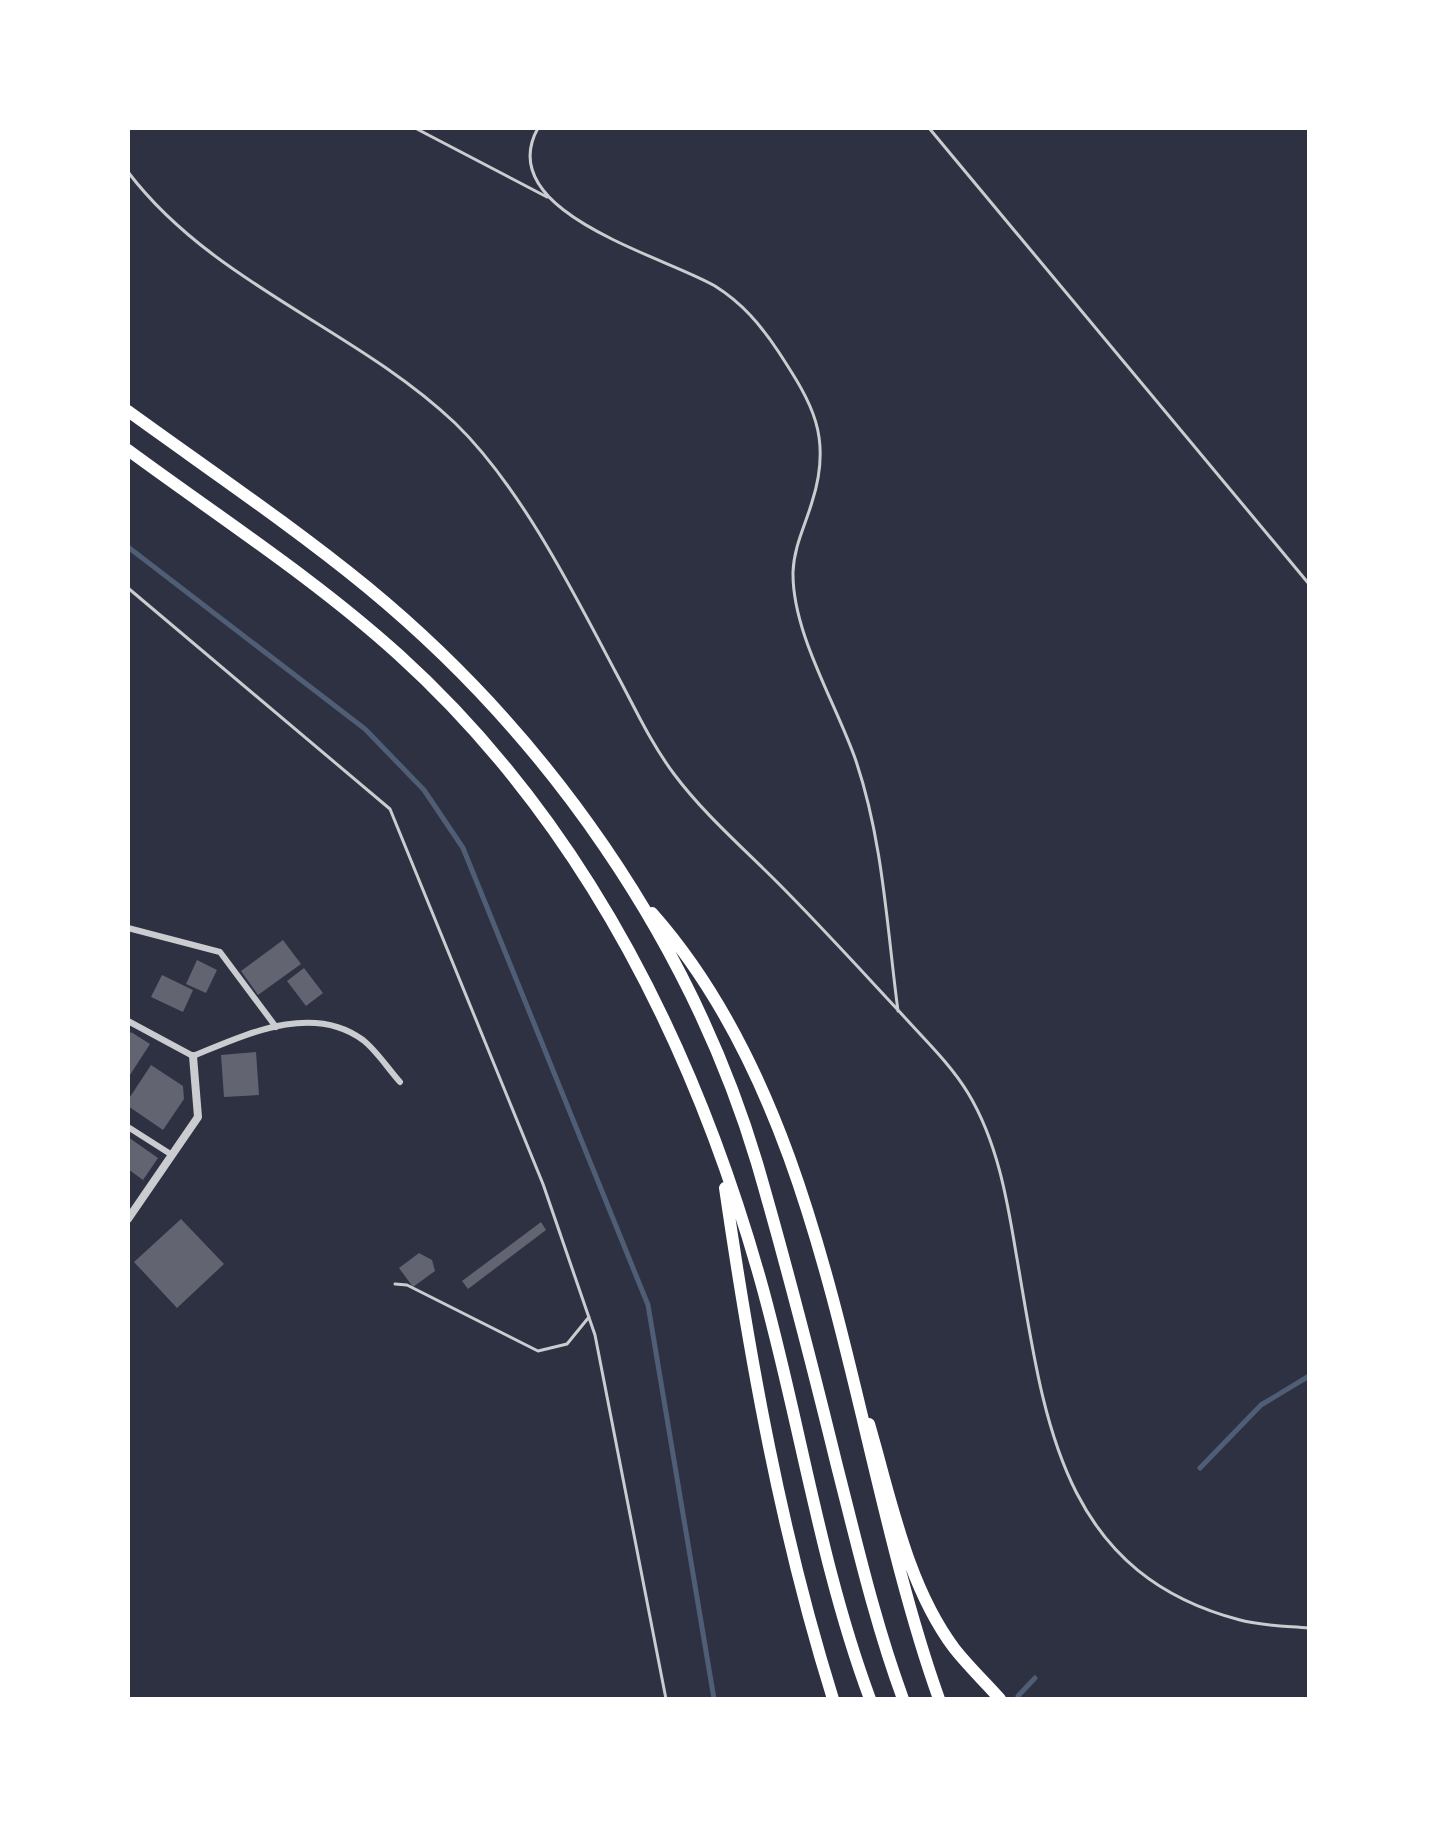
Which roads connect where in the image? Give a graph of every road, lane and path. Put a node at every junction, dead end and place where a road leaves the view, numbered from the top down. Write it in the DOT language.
graph roads {
  1 [pos="418,128"];
  2 [pos="538,128"];
  3 [pos="929,128"];
  4 [pos="128,172"];
  5 [pos="548,198"];
  6 [pos="128,411"];
  7 [pos="128,450"];
  8 [pos="1309,584"];
  9 [pos="128,588"];
  10 [pos="638,897"];
  11 [pos="128,928"];
  12 [pos="898,1011"];
  13 [pos="128,1021"];
  14 [pos="276,1027"];
  15 [pos="193,1056"];
  16 [pos="400,1082"];
  17 [pos="128,1127"];
  18 [pos="720,1149"];
  19 [pos="172,1155"];
  20 [pos="128,1219"];
  21 [pos="820,1258"];
  22 [pos="395,1284"];
  23 [pos="589,1317"];
  24 [pos="1309,1628"];
  25 [pos="666,1699"];
  26 [pos="833,1699"];
  27 [pos="870,1699"];
  28 [pos="903,1699"];
  29 [pos="939,1699"];
  30 [pos="1000,1699"];
  1 -- 5 [label="lane"];
  2 -- 5 [label="lane"];
  3 -- 8 [label="lane"];
  4 -- 12 [label="lane"];
  5 -- 12 [label="lane"];
  6 -- 10 [label="highway"];
  7 -- 18 [label="highway"];
  9 -- 23 [label="lane"];
  10 -- 21 [label="highway"];
  10 -- 28 [label="highway"];
  11 -- 14 [label="street"];
  12 -- 24 [label="lane"];
  13 -- 15 [label="street"];
  14 -- 15 [label="street"];
  14 -- 16 [label="street"];
  15 -- 19 [label="street"];
  17 -- 19 [label="street"];
  18 -- 26 [label="highway"];
  18 -- 27 [label="highway"];
  19 -- 20 [label="street"];
  21 -- 29 [label="highway"];
  21 -- 30 [label="highway"];
  22 -- 23 [label="lane"];
  23 -- 25 [label="lane"];
}
